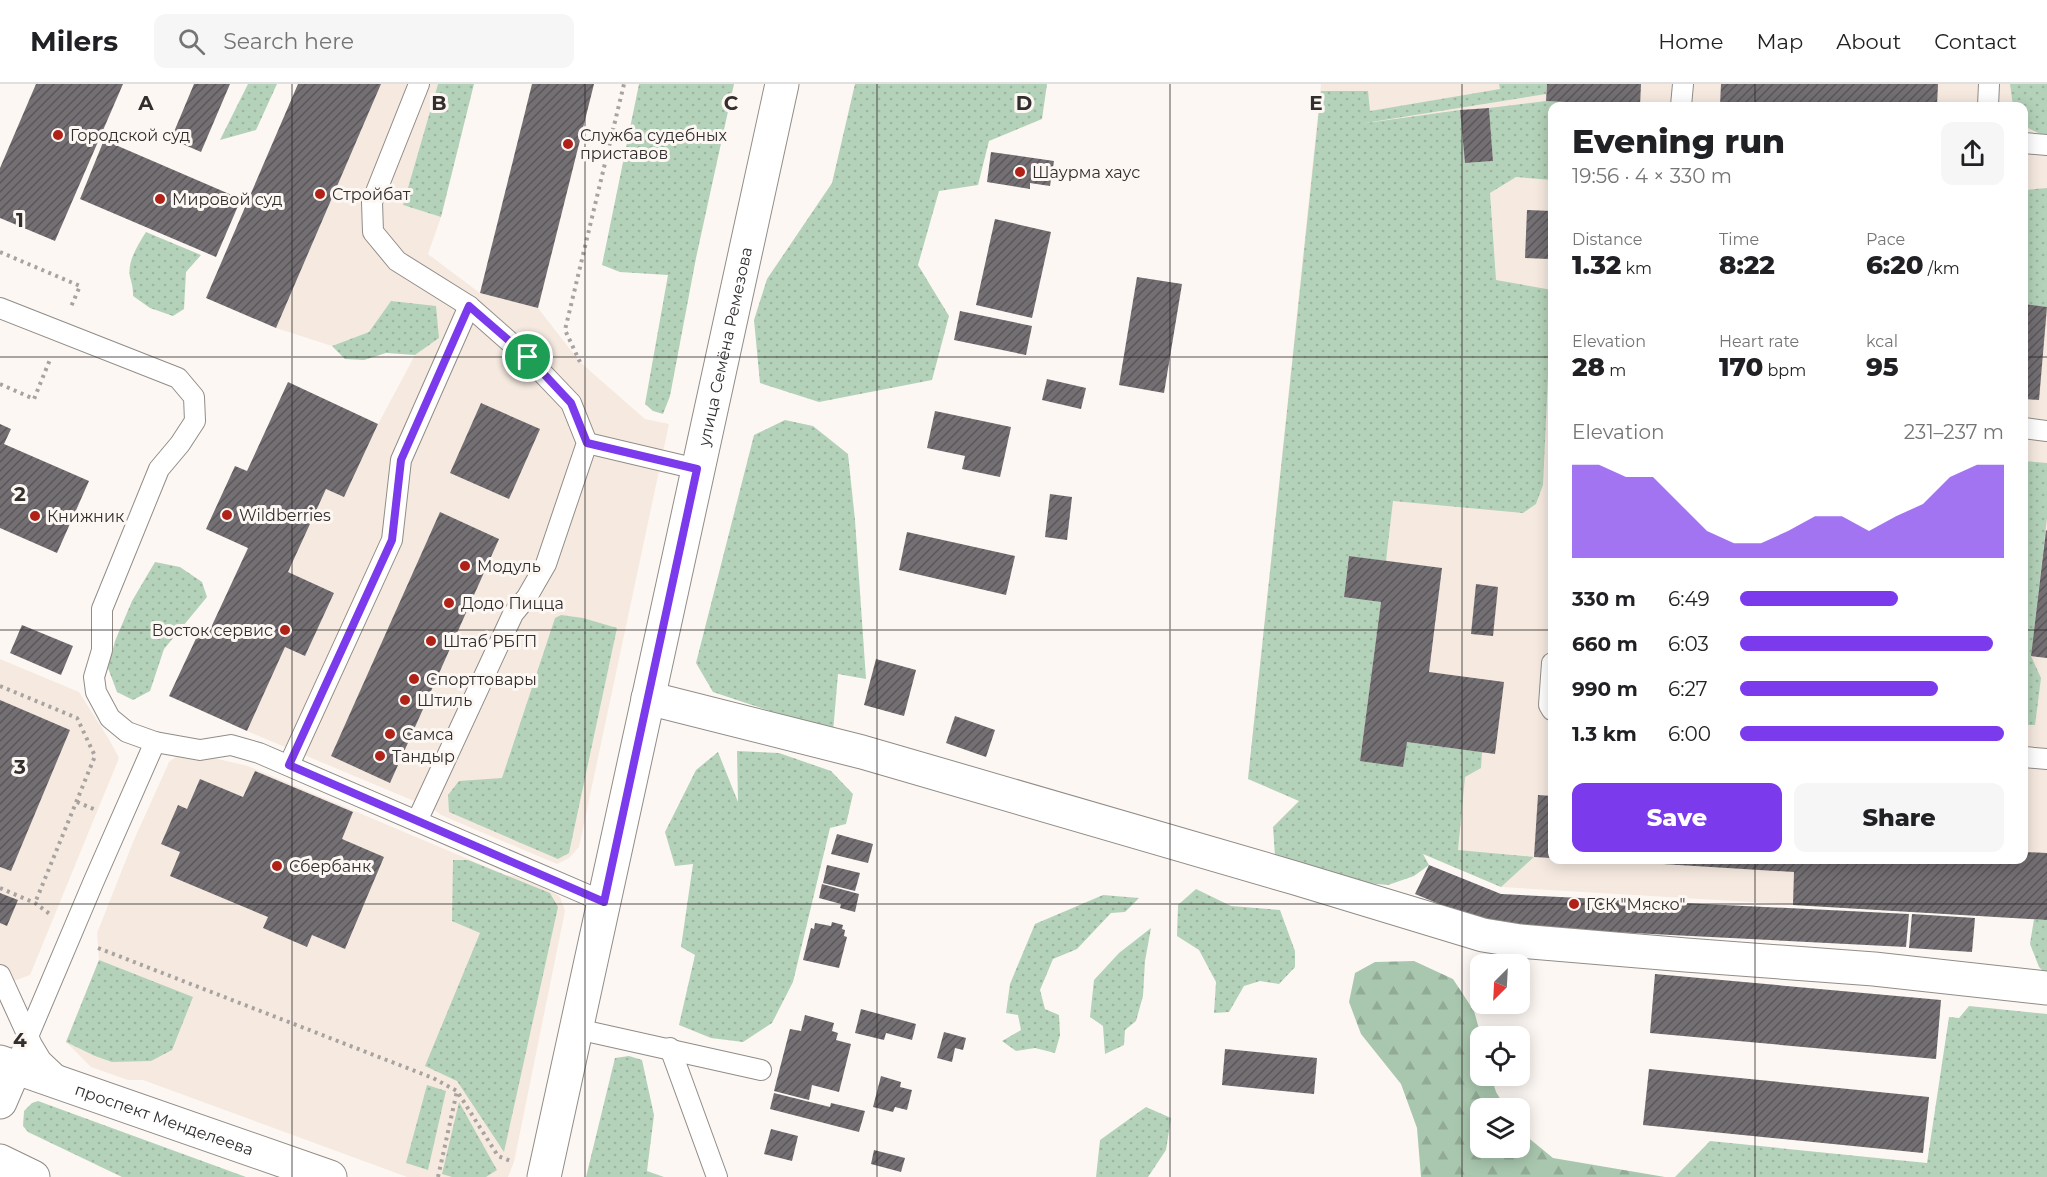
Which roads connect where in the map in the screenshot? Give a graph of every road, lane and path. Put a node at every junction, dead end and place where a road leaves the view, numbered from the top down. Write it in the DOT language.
graph roads {
  1 [pos="419,84"];
  2 [pos="624,84"];
  3 [pos="782,84"];
  4 [pos="1683,84"];
  5 [pos="1989,84"];
  6 [pos="1681,102"];
  7 [pos="1988,102"];
  8 [pos="2028,143"];
  9 [pos="2047,145"];
  10 [pos="0,252"];
  11 [pos="469,306"];
  12 [pos="0,308"];
  13 [pos="68,315"];
  14 [pos="53,353"];
  15 [pos="580,362"];
  16 [pos="0,384"];
  17 [pos="2028,429"];
  18 [pos="2047,431"];
  19 [pos="587,443"];
  20 [pos="697,469"];
  21 [pos="0,686"];
  22 [pos="648,698"];
  23 [pos="155,742"];
  24 [pos="2028,757"];
  25 [pos="2047,759"];
  26 [pos="289,765"];
  27 [pos="77,802"];
  28 [pos="98,811"];
  29 [pos="417,821"];
  30 [pos="0,888"];
  31 [pos="604,902"];
  32 [pos="35,903"];
  33 [pos="54,917"];
  34 [pos="98,948"];
  35 [pos="0,975"];
  36 [pos="2047,988"];
  37 [pos="577,1029"];
  38 [pos="28,1035"];
  39 [pos="670,1048"];
  40 [pos="8,1065"];
  41 [pos="761,1070"];
  42 [pos="457,1091"];
  43 [pos="86,1093"];
  44 [pos="0,1102"];
  45 [pos="0,1161"];
  46 [pos="534,1172"];
  47 [pos="33,1177"];
  48 [pos="330,1177"];
  49 [pos="438,1177"];
  50 [pos="717,1177"];
  1 -- 11 [label="lane"];
  2 -- 15 [label="path"];
  3 -- 20 [label="main road, улица Семёна Ремезова"];
  4 -- 6 [label="lane"];
  5 -- 7 [label="lane"];
  8 -- 9 [label="lane"];
  10 -- 13 [label="path"];
  11 -- 19 [label="lane"];
  11 -- 26 [label="lane"];
  12 -- 23 [label="lane"];
  14 -- 16 [label="path"];
  17 -- 18 [label="lane"];
  19 -- 20 [label="lane"];
  19 -- 29 [label="lane"];
  20 -- 22 [label="main road, улица Семёна Ремезова"];
  21 -- 27 [label="path"];
  22 -- 31 [label="main road, улица Семёна Ремезова"];
  22 -- 36 [label="main road"];
  23 -- 26 [label="lane"];
  23 -- 38 [label="lane"];
  24 -- 25 [label="lane"];
  26 -- 29 [label="lane"];
  27 -- 28 [label="path"];
  27 -- 32 [label="path"];
  29 -- 31 [label="lane"];
  30 -- 32 [label="path"];
  31 -- 37 [label="main road, улица Семёна Ремезова"];
  32 -- 33 [label="path"];
  34 -- 42 [label="path"];
  35 -- 38 [label="lane"];
  37 -- 39 [label="lane"];
  37 -- 46 [label="main road, улица Семёна Ремезова"];
  38 -- 40 [label="lane"];
  38 -- 43 [label="lane"];
  39 -- 41 [label="lane"];
  39 -- 50 [label="lane"];
  40 -- 43 [label="main road, проспект Менделеева"];
  40 -- 44 [label="main road"];
  42 -- 46 [label="path"];
  42 -- 49 [label="path"];
  43 -- 48 [label="main road, проспект Менделеева"];
  45 -- 47 [label="main road"];
}
